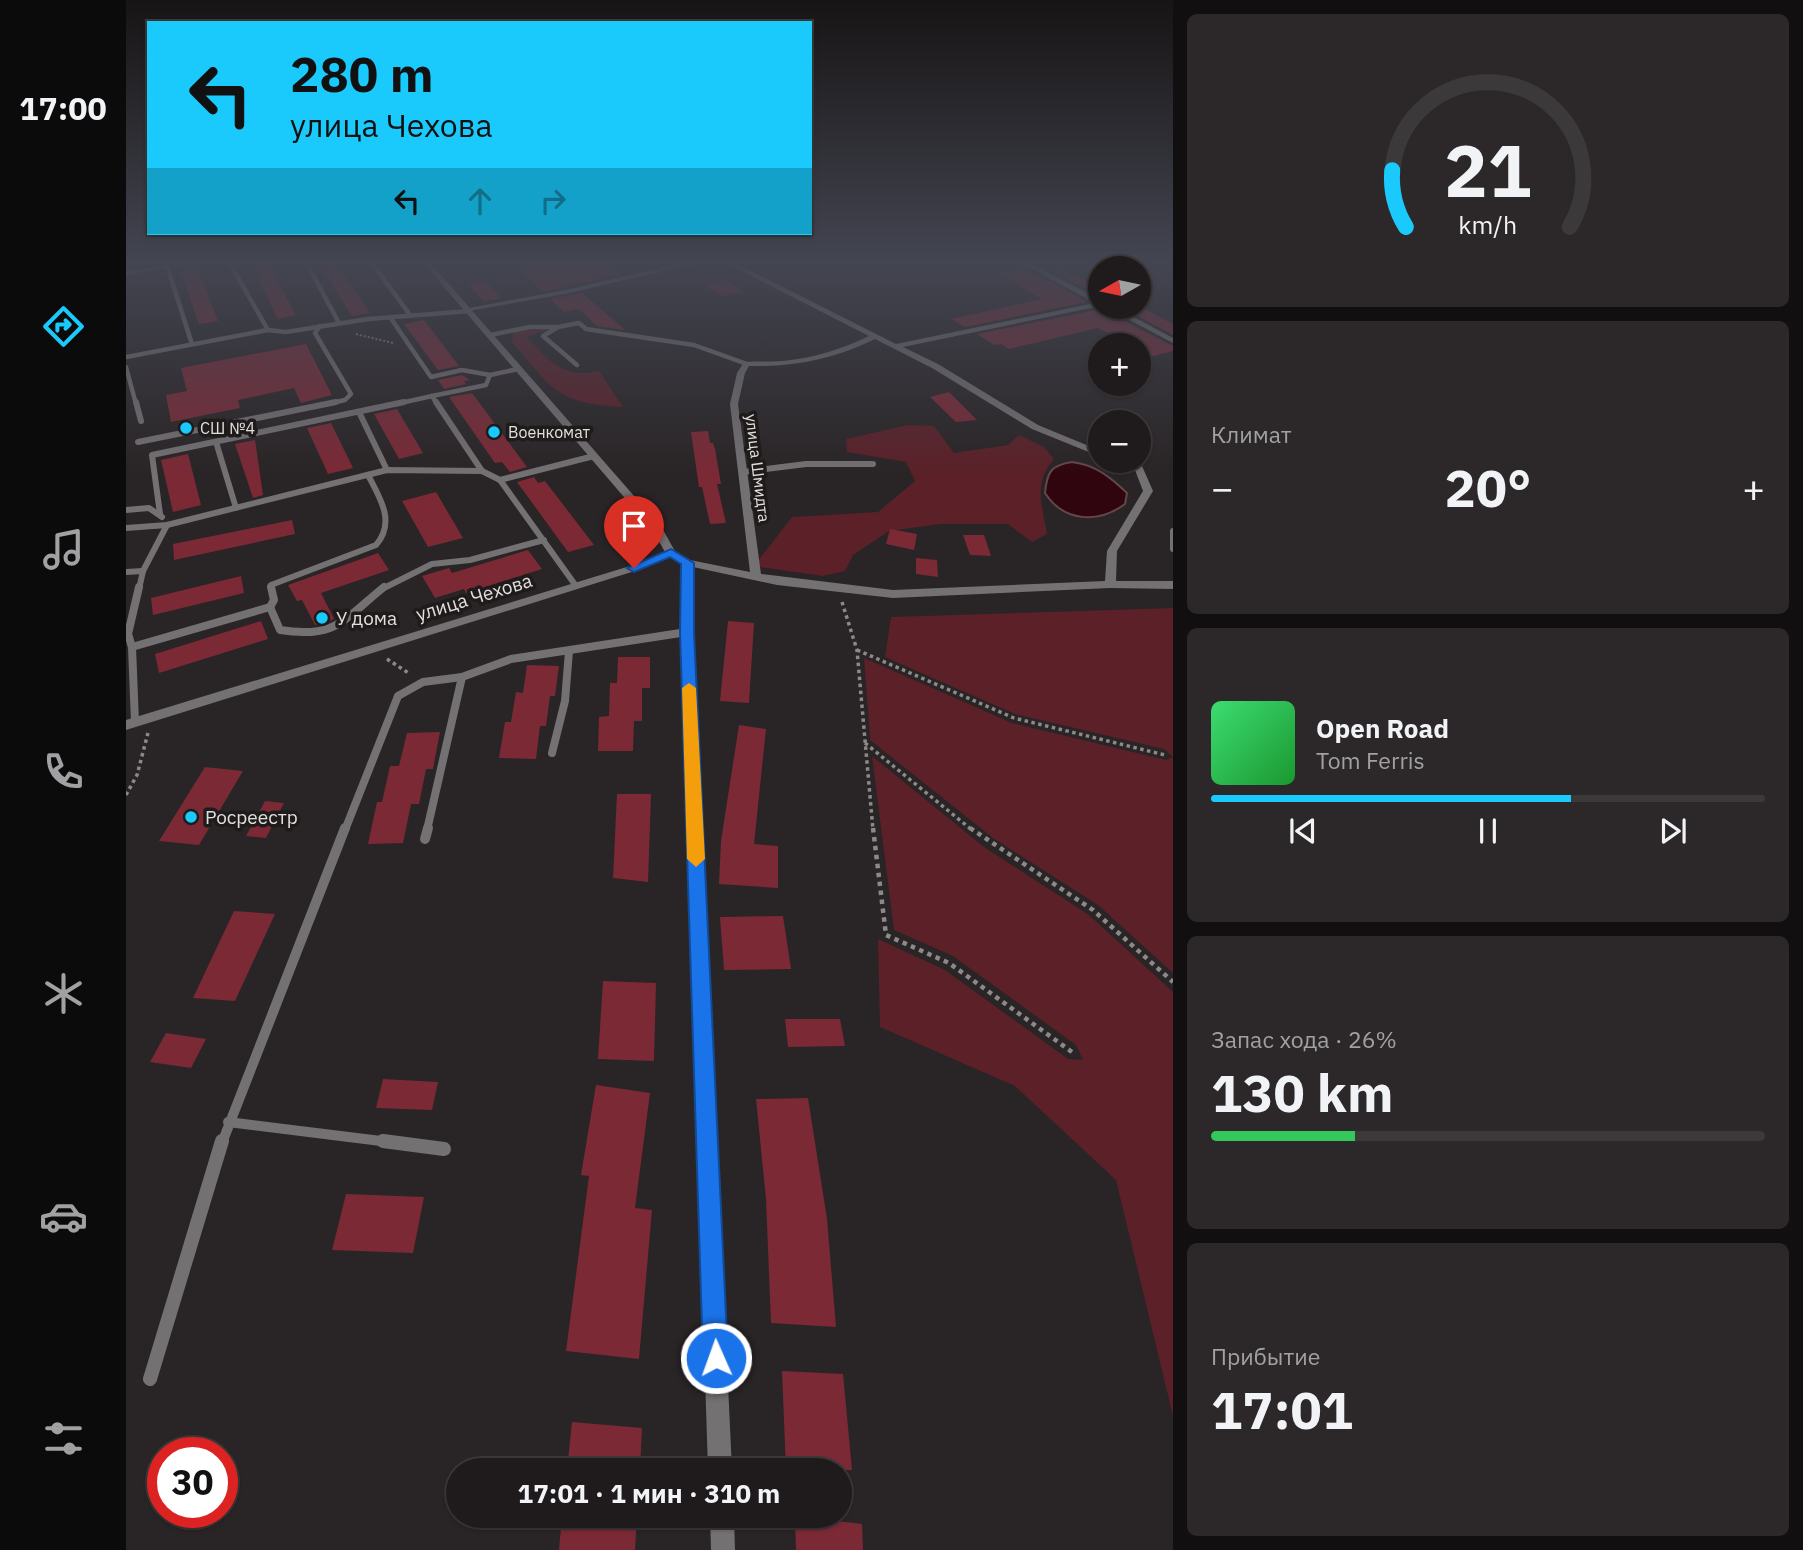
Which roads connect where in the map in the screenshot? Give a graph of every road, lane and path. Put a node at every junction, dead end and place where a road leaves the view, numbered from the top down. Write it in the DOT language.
graph roads {
  1 [pos="188,332"];
  2 [pos="255,332"];
  3 [pos="316,332"];
  4 [pos="347,332"];
  5 [pos="401,332"];
  6 [pos="487,332"];
  7 [pos="503,332"];
  8 [pos="549,332"];
  9 [pos="609,332"];
  10 [pos="865,332"];
  11 [pos="962,332"];
  12 [pos="1157,332"];
  13 [pos="489,335"];
  14 [pos="874,337"];
  15 [pos="1173,341"];
  16 [pos="192,344"];
  17 [pos="895,346"];
  18 [pos="411,347"];
  19 [pos="126,357"];
  20 [pos="747,364"];
  21 [pos="577,365"];
  22 [pos="126,367"];
  23 [pos="518,369"];
  24 [pos="490,375"];
  25 [pos="432,396"];
  26 [pos="359,412"];
  27 [pos="141,421"];
  28 [pos="138,442"];
  29 [pos="216,442"];
  30 [pos="1088,448"];
  31 [pos="594,456"];
  32 [pos="873,464"];
  33 [pos="387,470"];
  34 [pos="482,471"];
  35 [pos="743,472"];
  36 [pos="1141,473"];
  37 [pos="368,475"];
  38 [pos="499,480"];
  39 [pos="236,508"];
  40 [pos="126,510"];
  41 [pos="160,514"];
  42 [pos="167,525"];
  43 [pos="126,528"];
  44 [pos="1173,531"];
  45 [pos="544,540"];
  46 [pos="1173,549"];
  47 [pos="671,553"];
  48 [pos="687,563"];
  49 [pos="143,571"];
  50 [pos="126,572"];
  51 [pos="756,577"];
  52 [pos="1110,584"];
  53 [pos="1173,585"];
  54 [pos="576,586"];
  55 [pos="838,590"];
  56 [pos="270,607"];
  57 [pos="687,632"];
  58 [pos="127,634"];
  59 [pos="132,647"];
  60 [pos="372,649"];
  61 [pos="857,650"];
  62 [pos="569,651"];
  63 [pos="463,677"];
  64 [pos="423,682"];
  65 [pos="152,717"];
  66 [pos="130,724"];
  67 [pos="863,742"];
  68 [pos="552,752"];
  69 [pos="1165,755"];
  70 [pos="126,795"];
  71 [pos="425,839"];
  72 [pos="1173,982"];
  73 [pos="1072,1052"];
  74 [pos="228,1122"];
  75 [pos="444,1149"];
  76 [pos="150,1379"];
  77 [pos="720,1458"];
  78 [pos="722,1528"];
  79 [pos="723,1550"];
  1 -- 16 [label="lane"];
  2 -- 16 [label="lane"];
  3 -- 28 [label="lane"];
  4 -- 18 [label="path"];
  5 -- 18 [label="lane"];
  6 -- 13 [label="street"];
  7 -- 13 [label="lane"];
  8 -- 21 [label="lane"];
  9 -- 20 [label="lane"];
  10 -- 14 [label="street"];
  11 -- 17 [label="street"];
  12 -- 15 [label="street"];
  13 -- 23 [label="street"];
  14 -- 17 [label="street"];
  14 -- 20 [label="street"];
  16 -- 19 [label="lane"];
  17 -- 30 [label="street"];
  18 -- 24 [label="lane"];
  20 -- 35 [label="street, улица Шмидта"];
  22 -- 27 [label="lane"];
  23 -- 24 [label="lane"];
  23 -- 31 [label="street"];
  24 -- 25 [label="lane"];
  25 -- 26 [label="lane"];
  25 -- 34 [label="lane"];
  26 -- 29 [label="lane"];
  26 -- 33 [label="lane"];
  29 -- 39 [label="lane"];
  29 -- 41 [label="lane"];
  31 -- 38 [label="lane"];
  31 -- 47 [label="street"];
  32 -- 35 [label="lane"];
  33 -- 34 [label="lane"];
  33 -- 37 [label="lane"];
  34 -- 38 [label="lane"];
  35 -- 51 [label="street, улица Шмидта"];
  36 -- 52 [label="street"];
  37 -- 39 [label="lane"];
  37 -- 56 [label="lane"];
  38 -- 45 [label="lane"];
  39 -- 42 [label="lane"];
  40 -- 41 [label="lane"];
  41 -- 42 [label="lane"];
  42 -- 43 [label="lane"];
  42 -- 49 [label="lane"];
  44 -- 46 [label="lane"];
  45 -- 54 [label="lane"];
  45 -- 56 [label="lane"];
  47 -- 48 [label="street"];
  47 -- 54 [label="street, улица Чехова"];
  48 -- 51 [label="street"];
  48 -- 57 [label="street"];
  49 -- 50 [label="lane"];
  49 -- 58 [label="lane"];
  51 -- 55 [label="street"];
  52 -- 53 [label="street"];
  52 -- 55 [label="street"];
  54 -- 60 [label="street, улица Чехова"];
  55 -- 61 [label="path"];
  56 -- 59 [label="lane"];
  57 -- 62 [label="lane"];
  57 -- 77 [label="street"];
  58 -- 59 [label="lane"];
  59 -- 66 [label="lane"];
  60 -- 64 [label="path"];
  60 -- 65 [label="street, улица Чехова"];
  61 -- 67 [label="path"];
  61 -- 69 [label="path"];
  62 -- 63 [label="lane"];
  62 -- 68 [label="lane"];
  63 -- 64 [label="lane"];
  63 -- 71 [label="lane"];
  64 -- 74 [label="lane"];
  65 -- 66 [label="street, улица Чехова"];
  65 -- 70 [label="path"];
  67 -- 72 [label="path"];
  67 -- 73 [label="path"];
  74 -- 75 [label="lane"];
  74 -- 76 [label="lane"];
  78 -- 79 [label="street"];
}
